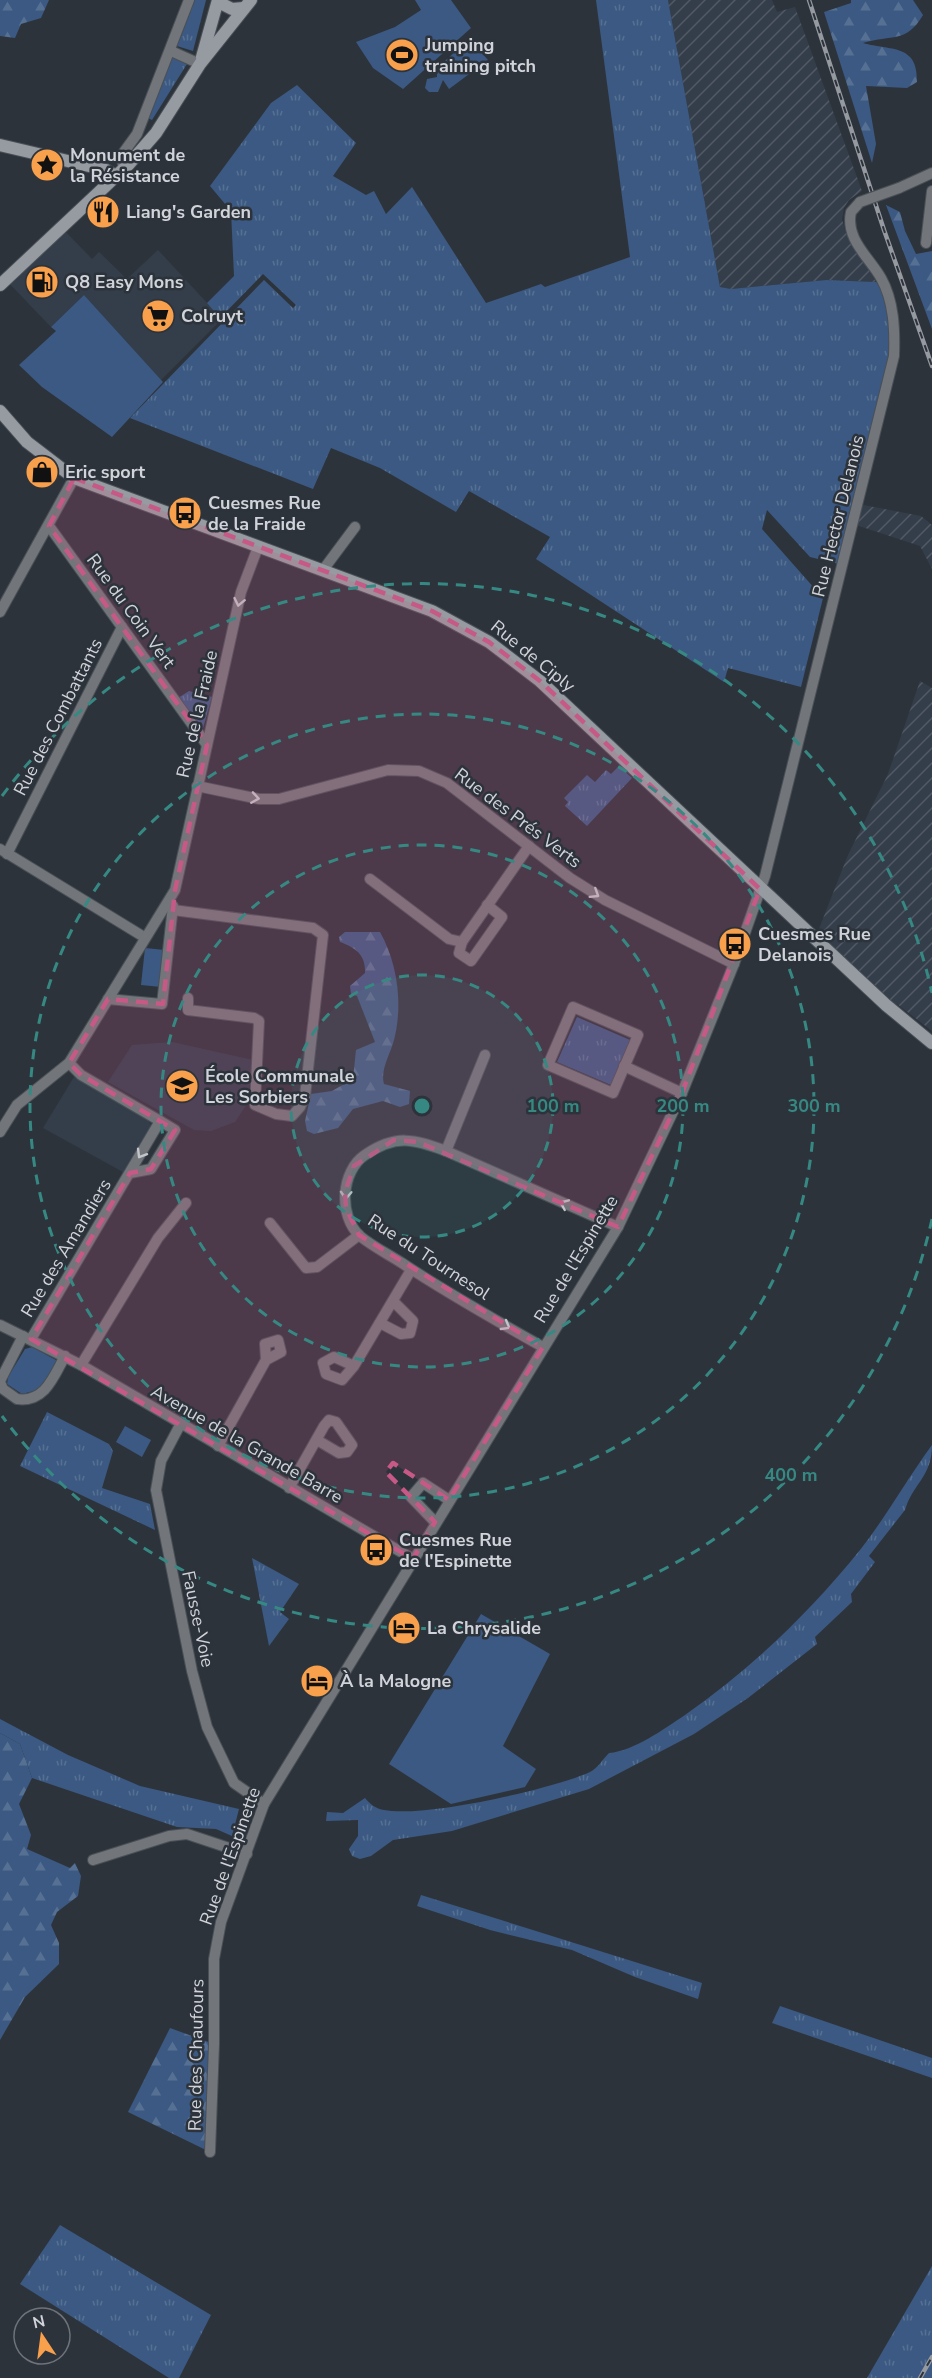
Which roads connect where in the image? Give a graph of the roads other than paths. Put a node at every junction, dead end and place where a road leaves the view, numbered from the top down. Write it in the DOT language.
graph roads {
  1 [pos="189,0"];
  2 [pos="220,1"];
  3 [pos="248,4"];
  4 [pos="171,51"];
  5 [pos="200,64"];
  6 [pos="0,145"];
  7 [pos="93,169"];
  8 [pos="120,173"];
  9 [pos="932,173"];
  10 [pos="105,189"];
  11 [pos="932,191"];
  12 [pos="926,243"];
  13 [pos="0,285"];
  14 [pos="0,411"];
  15 [pos="74,478"];
  16 [pos="49,526"];
  17 [pos="355,527"];
  18 [pos="258,547"];
  19 [pos="323,570"];
  20 [pos="0,612"];
  21 [pos="122,627"];
  22 [pos="207,745"];
  23 [pos="197,786"];
  24 [pos="529,846"];
  25 [pos="4,851"];
  26 [pos="370,879"];
  27 [pos="760,889"];
  28 [pos="175,890"];
  29 [pos="487,905"];
  30 [pos="172,910"];
  31 [pos="144,937"];
  32 [pos="462,942"];
  33 [pos="734,964"];
  34 [pos="188,998"];
  35 [pos="108,999"];
  36 [pos="930,1044"];
  37 [pos="485,1055"];
  38 [pos="69,1063"];
  39 [pos="624,1066"];
  40 [pos="682,1093"];
  41 [pos="160,1121"];
  42 [pos="0,1132"];
  43 [pos="446,1151"];
  44 [pos="130,1173"];
  45 [pos="186,1203"];
  46 [pos="270,1223"];
  47 [pos="618,1227"];
  48 [pos="359,1235"];
  49 [pos="411,1270"];
  50 [pos="393,1301"];
  51 [pos="380,1323"];
  52 [pos="0,1325"];
  53 [pos="27,1338"];
  54 [pos="543,1347"];
  55 [pos="65,1356"];
  56 [pos="266,1360"];
  57 [pos="81,1365"];
  58 [pos="354,1366"];
  59 [pos="0,1382"];
  60 [pos="180,1425"];
  61 [pos="317,1440"];
  62 [pos="218,1446"];
  63 [pos="289,1488"];
  64 [pos="449,1500"];
  65 [pos="435,1522"];
  66 [pos="412,1559"];
  67 [pos="264,1804"];
  68 [pos="247,1854"];
  69 [pos="93,1860"];
  70 [pos="214,1959"];
  71 [pos="210,2152"];
  1 -- 4 [label="street"];
  2 -- 3 [label="street"];
  2 -- 5 [label="street"];
  3 -- 5 [label="street"];
  4 -- 5 [label="street"];
  4 -- 8 [label="street"];
  5 -- 8 [label="street"];
  6 -- 7 [label="street"];
  7 -- 8 [label="street"];
  7 -- 10 [label="street"];
  8 -- 10 [label="street"];
  9 -- 27 [label="street, Rue Hector Delanois, bridge"];
  10 -- 13 [label="street"];
  11 -- 12 [label="street"];
  14 -- 15 [label="street, Rue de Ciply"];
  15 -- 16 [label="street"];
  15 -- 18 [label="street, Rue de Ciply"];
  16 -- 20 [label="street"];
  16 -- 21 [label="street, Rue du Coin Vert"];
  17 -- 19 [label="street"];
  18 -- 19 [label="street, Rue de Ciply"];
  18 -- 22 [label="street, Rue de la Fraide, one-way"];
  19 -- 27 [label="street, Rue de Ciply"];
  21 -- 22 [label="street, Rue du Coin Vert"];
  21 -- 25 [label="street, Rue des Combattants"];
  22 -- 23 [label="street, Rue de la Fraide"];
  23 -- 24 [label="street, Rue des Prés Verts, one-way"];
  23 -- 28 [label="street, Rue de la Fraide"];
  24 -- 29 [label="street"];
  24 -- 33 [label="street, Rue des Prés Verts, one-way"];
  25 -- 31 [label="street"];
  26 -- 32 [label="street"];
  27 -- 33 [label="street, Rue de l'Espinette"];
  27 -- 36 [label="street, Rue de Ciply"];
  28 -- 30 [label="street, Rue de la Fraide"];
  28 -- 31 [label="street, Rue de la Fraide"];
  29 -- 32 [label="street"];
  29 -- 32 [label="street"];
  30 -- 34 [label="street"];
  30 -- 35 [label="street, Rue de la Fraide"];
  31 -- 35 [label="street, Rue de la Fraide"];
  33 -- 40 [label="street, Rue de l'Espinette"];
  35 -- 38 [label="street, Rue de la Fraide"];
  37 -- 43 [label="street"];
  38 -- 41 [label="street"];
  38 -- 42 [label="street, Rue de la Fraide"];
  39 -- 39 [label="street"];
  39 -- 40 [label="street"];
  40 -- 47 [label="street, Rue de l'Espinette"];
  41 -- 44 [label="street, Rue des Amandiers, one-way"];
  41 -- 44 [label="street, Rue des Amandiers"];
  47 -- 43 [label="street, Rue du Tournesol, one-way"];
  43 -- 48 [label="street, Rue du Tournesol, one-way"];
  44 -- 53 [label="street, Rue des Amandiers"];
  45 -- 57 [label="street"];
  46 -- 48 [label="street"];
  47 -- 54 [label="street, Rue de l'Espinette"];
  48 -- 49 [label="street, Rue du Tournesol"];
  49 -- 50 [label="street"];
  49 -- 54 [label="street, Rue du Tournesol, one-way"];
  50 -- 51 [label="street"];
  50 -- 51 [label="street"];
  51 -- 58 [label="street"];
  52 -- 53 [label="street, Avenue de la Grande Barre"];
  53 -- 55 [label="street, Avenue de la Grande Barre"];
  53 -- 59 [label="street"];
  54 -- 64 [label="street, Rue de l'Espinette"];
  55 -- 57 [label="street, Avenue de la Grande Barre"];
  55 -- 59 [label="street"];
  56 -- 62 [label="street"];
  57 -- 60 [label="street, Avenue de la Grande Barre"];
  60 -- 62 [label="street, Avenue de la Grande Barre"];
  60 -- 67 [label="street, Fausse-Voie"];
  61 -- 63 [label="street"];
  62 -- 63 [label="street, Avenue de la Grande Barre"];
  63 -- 66 [label="street, Avenue de la Grande Barre"];
  64 -- 65 [label="street, Rue de l'Espinette"];
  64 -- 65 [label="street"];
  65 -- 66 [label="street, Rue de l'Espinette"];
  66 -- 67 [label="street, Rue de l'Espinette"];
  67 -- 68 [label="street, Rue de l'Espinette"];
  68 -- 69 [label="street"];
  68 -- 70 [label="street, Rue de l'Espinette"];
  70 -- 71 [label="street, Rue des Chaufours"];
}
